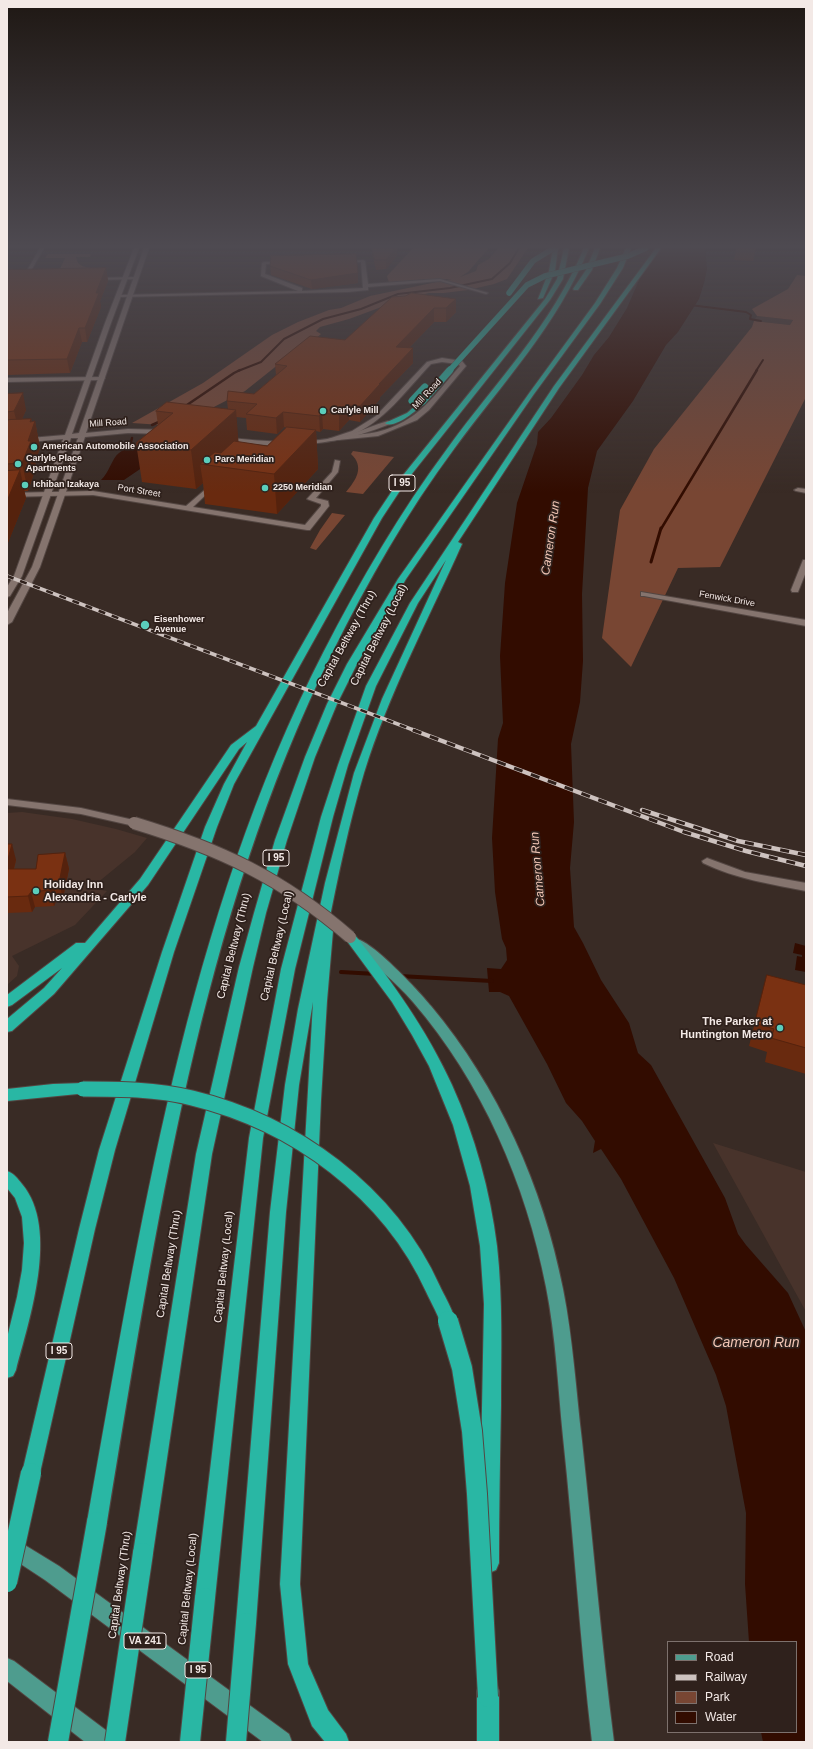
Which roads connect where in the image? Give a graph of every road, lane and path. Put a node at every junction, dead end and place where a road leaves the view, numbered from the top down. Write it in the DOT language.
graph roads {
  1 [pos="107,330"];
  2 [pos="119,330"];
  3 [pos="487,330"];
  4 [pos="523,330"];
  5 [pos="542,330"];
  6 [pos="578,330"];
  7 [pos="599,330"];
  8 [pos="452,356"];
  9 [pos="442,368"];
  10 [pos="90,378"];
  11 [pos="102,378"];
  12 [pos="7,380"];
  13 [pos="427,384"];
  14 [pos="388,423"];
  15 [pos="178,433"];
  16 [pos="83,434"];
  17 [pos="69,436"];
  18 [pos="212,438"];
  19 [pos="330,440"];
  20 [pos="7,442"];
  21 [pos="337,462"];
  22 [pos="220,478"];
  23 [pos="62,493"];
  24 [pos="46,494"];
  25 [pos="7,495"];
  26 [pos="188,508"];
  27 [pos="471,514"];
  28 [pos="806,562"];
  29 [pos="795,590"];
  30 [pos="7,594"];
  31 [pos="644,594"];
  32 [pos="7,622"];
  33 [pos="806,623"];
  34 [pos="261,725"];
  35 [pos="7,802"];
  36 [pos="707,861"];
  37 [pos="331,883"];
  38 [pos="806,887"];
  39 [pos="114,918"];
  40 [pos="350,936"];
  41 [pos="7,1002"];
  42 [pos="7,1027"];
  43 [pos="7,1095"];
  44 [pos="7,1177"];
  45 [pos="7,1370"];
  46 [pos="7,1544"];
  47 [pos="7,1582"];
  48 [pos="7,1668"];
  49 [pos="488,1697"];
  50 [pos="58,1742"];
  51 [pos="103,1742"];
  52 [pos="115,1742"];
  53 [pos="190,1742"];
  54 [pos="236,1742"];
  55 [pos="281,1742"];
  56 [pos="338,1742"];
  57 [pos="488,1742"];
  58 [pos="603,1742"];
  1 -- 10 [label="main road"];
  2 -- 11 [label="main road"];
  3 -- 14 [label="highway, bridge"];
  4 -- 34 [label="highway, I 95"];
  5 -- 50 [label="highway, Capital Beltway (Thru) / I 95, bridge"];
  6 -- 52 [label="highway, Capital Beltway (Thru) / I 95, bridge"];
  7 -- 27 [label="highway, Capital Beltway (Local) / I 95"];
  8 -- 9 [label="highway"];
  10 -- 11 [label="street"];
  10 -- 12 [label="street"];
  10 -- 17 [label="main road"];
  11 -- 16 [label="main road"];
  13 -- 14 [label="highway, bridge"];
  14 -- 19 [label="main road, Mill Road"];
  15 -- 16 [label="main road, Mill Road"];
  16 -- 17 [label="main road, Mill Road"];
  16 -- 23 [label="main road"];
  17 -- 20 [label="main road, Mill Road"];
  17 -- 24 [label="main road"];
  18 -- 19 [label="main road, Mill Road"];
  19 -- 19 [label="street, Mill Road"];
  21 -- 26 [label="street, Port Street"];
  22 -- 26 [label="street"];
  23 -- 24 [label="street, Port Street"];
  23 -- 26 [label="street, Port Street"];
  23 -- 32 [label="main road"];
  24 -- 25 [label="street, Port Street"];
  24 -- 30 [label="main road"];
  27 -- 37 [label="highway"];
  27 -- 53 [label="highway, Capital Beltway (Local) / I 95, bridge"];
  28 -- 29 [label="street"];
  31 -- 33 [label="street, Fenwick Drive"];
  34 -- 39 [label="highway"];
  34 -- 47 [label="highway, I 95, bridge"];
  35 -- 40 [label="main road, bridge"];
  36 -- 38 [label="street"];
  37 -- 54 [label="highway, bridge"];
  37 -- 56 [label="highway"];
  39 -- 41 [label="highway"];
  39 -- 42 [label="highway"];
  40 -- 49 [label="highway, bridge"];
  40 -- 58 [label="main road"];
  43 -- 49 [label="highway, bridge"];
  44 -- 45 [label="highway"];
  46 -- 55 [label="main road, VA 241"];
  48 -- 51 [label="main road"];
  49 -- 57 [label="highway"];
}
